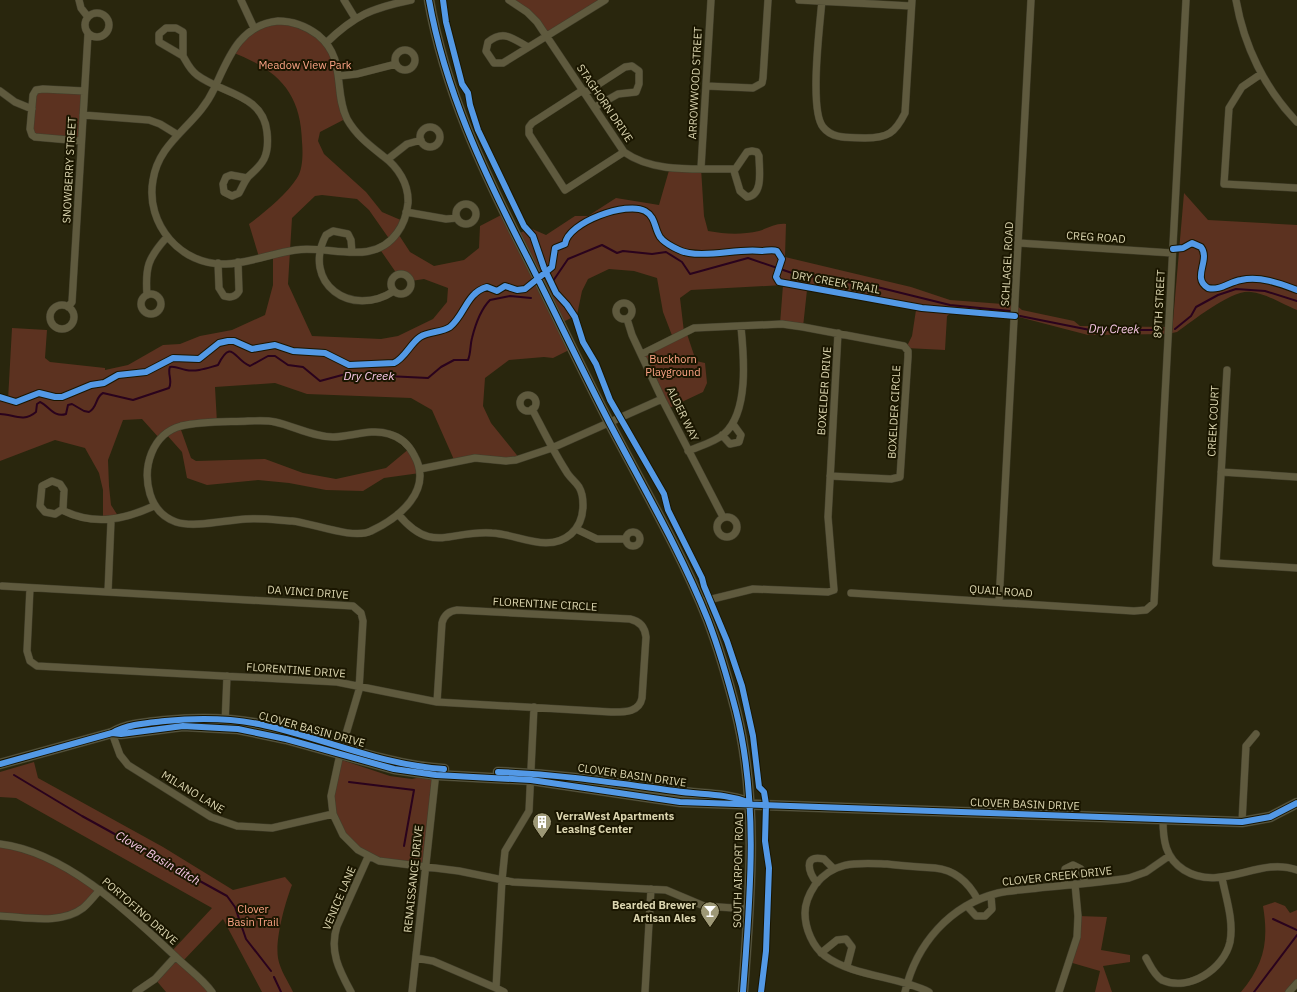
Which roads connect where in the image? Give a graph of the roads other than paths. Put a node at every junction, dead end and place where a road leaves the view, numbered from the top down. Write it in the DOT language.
graph roads {
  1 [pos="79,0"];
  2 [pos="241,0"];
  3 [pos="344,0"];
  4 [pos="411,0"];
  5 [pos="429,0"];
  6 [pos="509,0"];
  7 [pos="605,0"];
  8 [pos="711,0"];
  9 [pos="768,0"];
  10 [pos="799,0"];
  11 [pos="822,0"];
  12 [pos="1032,0"];
  13 [pos="1186,0"];
  14 [pos="1236,0"];
  15 [pos="911,3"];
  16 [pos="88,17"];
  17 [pos="355,18"];
  18 [pos="254,28"];
  19 [pos="88,34"];
  20 [pos="547,36"];
  21 [pos="326,43"];
  22 [pos="528,47"];
  23 [pos="183,56"];
  24 [pos="396,64"];
  25 [pos="1262,74"];
  26 [pos="338,76"];
  27 [pos="215,86"];
  28 [pos="706,86"];
  29 [pos="84,91"];
  30 [pos="0,92"];
  31 [pos="584,92"];
  32 [pos="595,107"];
  33 [pos="32,109"];
  34 [pos="83,115"];
  35 [pos="1297,122"];
  36 [pos="178,135"];
  37 [pos="420,140"];
  38 [pos="81,141"];
  39 [pos="624,152"];
  40 [pos="388,159"];
  41 [pos="701,168"];
  42 [pos="735,169"];
  43 [pos="247,178"];
  44 [pos="1297,188"];
  45 [pos="406,212"];
  46 [pos="457,218"];
  47 [pos="167,237"];
  48 [pos="1019,243"];
  49 [pos="322,250"];
  50 [pos="352,252"];
  51 [pos="1172,253"];
  52 [pos="238,262"];
  53 [pos="218,264"];
  54 [pos="394,291"];
  55 [pos="147,295"];
  56 [pos="68,307"];
  57 [pos="627,318"];
  58 [pos="741,327"];
  59 [pos="838,333"];
  60 [pos="642,354"];
  61 [pos="1227,370"];
  62 [pos="662,399"];
  63 [pos="532,409"];
  64 [pos="609,422"];
  65 [pos="733,424"];
  66 [pos="722,436"];
  67 [pos="552,448"];
  68 [pos="688,451"];
  69 [pos="420,469"];
  70 [pos="1221,472"];
  71 [pos="830,476"];
  72 [pos="1297,477"];
  73 [pos="154,506"];
  74 [pos="62,510"];
  75 [pos="398,514"];
  76 [pos="723,518"];
  77 [pos="110,520"];
  78 [pos="576,529"];
  79 [pos="625,539"];
  80 [pos="1297,568"];
  81 [pos="2,586"];
  82 [pos="30,588"];
  83 [pos="108,592"];
  84 [pos="851,593"];
  85 [pos="700,602"];
  86 [pos="999,602"];
  87 [pos="1150,608"];
  88 [pos="227,676"];
  89 [pos="359,686"];
  90 [pos="437,702"];
  91 [pos="534,707"];
  92 [pos="634,710"];
  93 [pos="225,724"];
  94 [pos="112,733"];
  95 [pos="1256,734"];
  96 [pos="341,751"];
  97 [pos="0,764"];
  98 [pos="436,771"];
  99 [pos="531,777"];
  100 [pos="749,803"];
  101 [pos="1297,803"];
  102 [pos="333,814"];
  103 [pos="1163,820"];
  104 [pos="1242,822"];
  105 [pos="0,844"];
  106 [pos="1169,856"];
  107 [pos="368,857"];
  108 [pos="425,866"];
  109 [pos="833,868"];
  110 [pos="1297,870"];
  111 [pos="1222,878"];
  112 [pos="502,880"];
  113 [pos="816,883"];
  114 [pos="1085,883"];
  115 [pos="1075,884"];
  116 [pos="1064,885"];
  117 [pos="651,889"];
  118 [pos="100,890"];
  119 [pos="991,895"];
  120 [pos="978,900"];
  121 [pos="967,906"];
  122 [pos="749,909"];
  123 [pos="0,916"];
  124 [pos="822,953"];
  125 [pos="176,957"];
  126 [pos="416,958"];
  127 [pos="1146,958"];
  128 [pos="847,966"];
  129 [pos="1297,983"];
  130 [pos="496,988"];
  131 [pos="906,988"];
  132 [pos="136,992"];
  133 [pos="212,992"];
  134 [pos="351,992"];
  135 [pos="412,992"];
  136 [pos="504,992"];
  137 [pos="645,992"];
  138 [pos="743,992"];
  139 [pos="929,992"];
  140 [pos="1059,992"];
  141 [pos="1289,992"];
  1 -- 16 [label="street"];
  2 -- 18 [label="street"];
  3 -- 17 [label="street"];
  4 -- 17 [label="street"];
  5 -- 64 [label="street, SOUTH AIRPORT ROAD"];
  6 -- 20 [label="street, STAGHORN DRIVE"];
  7 -- 20 [label="street"];
  8 -- 28 [label="street, ARROWWOOD STREET"];
  9 -- 28 [label="street"];
  10 -- 11 [label="street"];
  11 -- 15 [label="street"];
  11 -- 15 [label="street"];
  12 -- 48 [label="street, SCHLAGEL ROAD"];
  13 -- 51 [label="street, 89TH STREET"];
  14 -- 25 [label="street"];
  16 -- 19 [label="street"];
  16 -- 19 [label="street"];
  17 -- 21 [label="street"];
  18 -- 21 [label="street"];
  18 -- 27 [label="street"];
  19 -- 29 [label="street, SNOWBERRY STREET"];
  20 -- 22 [label="street"];
  20 -- 31 [label="street, STAGHORN DRIVE"];
  21 -- 26 [label="street"];
  22 -- 22 [label="street"];
  23 -- 27 [label="street"];
  24 -- 26 [label="street"];
  25 -- 35 [label="street"];
  25 -- 44 [label="street"];
  26 -- 40 [label="street"];
  27 -- 36 [label="street"];
  27 -- 43 [label="street"];
  28 -- 41 [label="street, ARROWWOOD STREET"];
  29 -- 33 [label="street"];
  29 -- 34 [label="street, SNOWBERRY STREET"];
  30 -- 33 [label="street"];
  31 -- 32 [label="street, STAGHORN DRIVE"];
  31 -- 32 [label="street"];
  31 -- 39 [label="street"];
  32 -- 39 [label="street, STAGHORN DRIVE"];
  33 -- 38 [label="street"];
  34 -- 36 [label="street"];
  34 -- 38 [label="street, SNOWBERRY STREET"];
  36 -- 47 [label="street"];
  37 -- 40 [label="street"];
  38 -- 56 [label="street, SNOWBERRY STREET"];
  39 -- 41 [label="street, STAGHORN DRIVE"];
  40 -- 45 [label="street"];
  41 -- 42 [label="street, STAGHORN DRIVE"];
  42 -- 42 [label="street"];
  45 -- 46 [label="street"];
  45 -- 50 [label="street"];
  47 -- 53 [label="street"];
  47 -- 55 [label="street"];
  48 -- 51 [label="street, CREG ROAD"];
  48 -- 86 [label="street, SCHLAGEL ROAD"];
  49 -- 50 [label="street"];
  49 -- 50 [label="street"];
  49 -- 52 [label="street"];
  49 -- 54 [label="street"];
  51 -- 87 [label="street, 89TH STREET"];
  52 -- 53 [label="street"];
  52 -- 53 [label="street"];
  57 -- 60 [label="street, ALDER WAY"];
  58 -- 59 [label="street, BOXELDER DRIVE"];
  58 -- 60 [label="street, BOXELDER DRIVE"];
  58 -- 65 [label="street"];
  59 -- 71 [label="street, BOXELDER DRIVE"];
  59 -- 71 [label="street, BOXELDER CIRCLE"];
  60 -- 62 [label="street, ALDER WAY"];
  61 -- 70 [label="street, CREEK COURT"];
  62 -- 64 [label="street"];
  62 -- 68 [label="street, ALDER WAY"];
  63 -- 67 [label="street"];
  64 -- 67 [label="street"];
  64 -- 85 [label="street, SOUTH AIRPORT ROAD"];
  65 -- 66 [label="street"];
  65 -- 66 [label="street"];
  66 -- 68 [label="street"];
  67 -- 69 [label="street"];
  67 -- 78 [label="street"];
  68 -- 76 [label="street, ALDER WAY"];
  69 -- 73 [label="street"];
  69 -- 75 [label="street"];
  70 -- 72 [label="street"];
  70 -- 80 [label="street, CREEK COURT"];
  71 -- 85 [label="street, BOXELDER DRIVE"];
  73 -- 75 [label="street"];
  73 -- 77 [label="street"];
  74 -- 74 [label="street"];
  74 -- 77 [label="street"];
  75 -- 78 [label="street"];
  77 -- 83 [label="street"];
  78 -- 79 [label="street"];
  81 -- 82 [label="street, DA VINCI DRIVE"];
  82 -- 83 [label="street, DA VINCI DRIVE"];
  82 -- 88 [label="street, FLORENTINE DRIVE"];
  83 -- 89 [label="street, DA VINCI DRIVE"];
  84 -- 86 [label="street, QUAIL ROAD"];
  85 -- 100 [label="street, SOUTH AIRPORT ROAD"];
  86 -- 87 [label="street, QUAIL ROAD"];
  88 -- 89 [label="street, FLORENTINE DRIVE"];
  88 -- 93 [label="street"];
  89 -- 90 [label="street, FLORENTINE DRIVE"];
  89 -- 96 [label="street, DA VINCI DRIVE"];
  90 -- 91 [label="street, FLORENTINE DRIVE"];
  90 -- 92 [label="street, FLORENTINE CIRCLE"];
  91 -- 92 [label="street, FLORENTINE DRIVE"];
  91 -- 99 [label="street"];
  93 -- 94 [label="street, CLOVER BASIN DRIVE"];
  93 -- 96 [label="street, CLOVER BASIN DRIVE"];
  94 -- 97 [label="street, CLOVER BASIN DRIVE"];
  94 -- 102 [label="street, MILANO LANE"];
  95 -- 104 [label="street"];
  96 -- 98 [label="street, CLOVER BASIN DRIVE"];
  96 -- 102 [label="street, DA VINCI DRIVE"];
  98 -- 99 [label="street, CLOVER BASIN DRIVE"];
  98 -- 108 [label="street, RENAISSANCE DRIVE"];
  99 -- 100 [label="street, CLOVER BASIN DRIVE"];
  99 -- 112 [label="street"];
  100 -- 103 [label="street, CLOVER BASIN DRIVE"];
  100 -- 122 [label="street, SOUTH AIRPORT ROAD"];
  101 -- 104 [label="street, CLOVER BASIN DRIVE"];
  102 -- 107 [label="street, DA VINCI DRIVE"];
  103 -- 104 [label="street, CLOVER BASIN DRIVE"];
  103 -- 106 [label="street"];
  105 -- 118 [label="street, PORTOFINO DRIVE"];
  106 -- 111 [label="street"];
  106 -- 114 [label="street, CLOVER CREEK DRIVE"];
  107 -- 108 [label="street, DA VINCI DRIVE"];
  107 -- 134 [label="street, VENICE LANE"];
  108 -- 112 [label="street, DA VINCI DRIVE"];
  108 -- 126 [label="street, RENAISSANCE DRIVE"];
  109 -- 113 [label="street"];
  109 -- 113 [label="street"];
  109 -- 120 [label="street"];
  110 -- 111 [label="street"];
  111 -- 127 [label="street"];
  112 -- 117 [label="street, DA VINCI DRIVE"];
  112 -- 130 [label="street"];
  113 -- 124 [label="street"];
  114 -- 115 [label="street, CLOVER CREEK DRIVE"];
  114 -- 116 [label="street"];
  115 -- 116 [label="street, CLOVER CREEK DRIVE"];
  115 -- 140 [label="street"];
  116 -- 119 [label="street, CLOVER CREEK DRIVE"];
  117 -- 122 [label="street, DA VINCI DRIVE"];
  117 -- 137 [label="street"];
  118 -- 123 [label="street"];
  118 -- 125 [label="street, PORTOFINO DRIVE"];
  119 -- 120 [label="street, CLOVER CREEK DRIVE"];
  119 -- 121 [label="street"];
  120 -- 121 [label="street, CLOVER CREEK DRIVE"];
  121 -- 131 [label="street, CLOVER CREEK DRIVE"];
  122 -- 138 [label="street, SOUTH AIRPORT ROAD"];
  124 -- 128 [label="street"];
  124 -- 128 [label="street"];
  125 -- 132 [label="street"];
  125 -- 133 [label="street, PORTOFINO DRIVE"];
  126 -- 130 [label="street"];
  126 -- 135 [label="street, RENAISSANCE DRIVE"];
  128 -- 131 [label="street"];
  129 -- 141 [label="street"];
  130 -- 136 [label="street"];
  131 -- 139 [label="street"];
}
